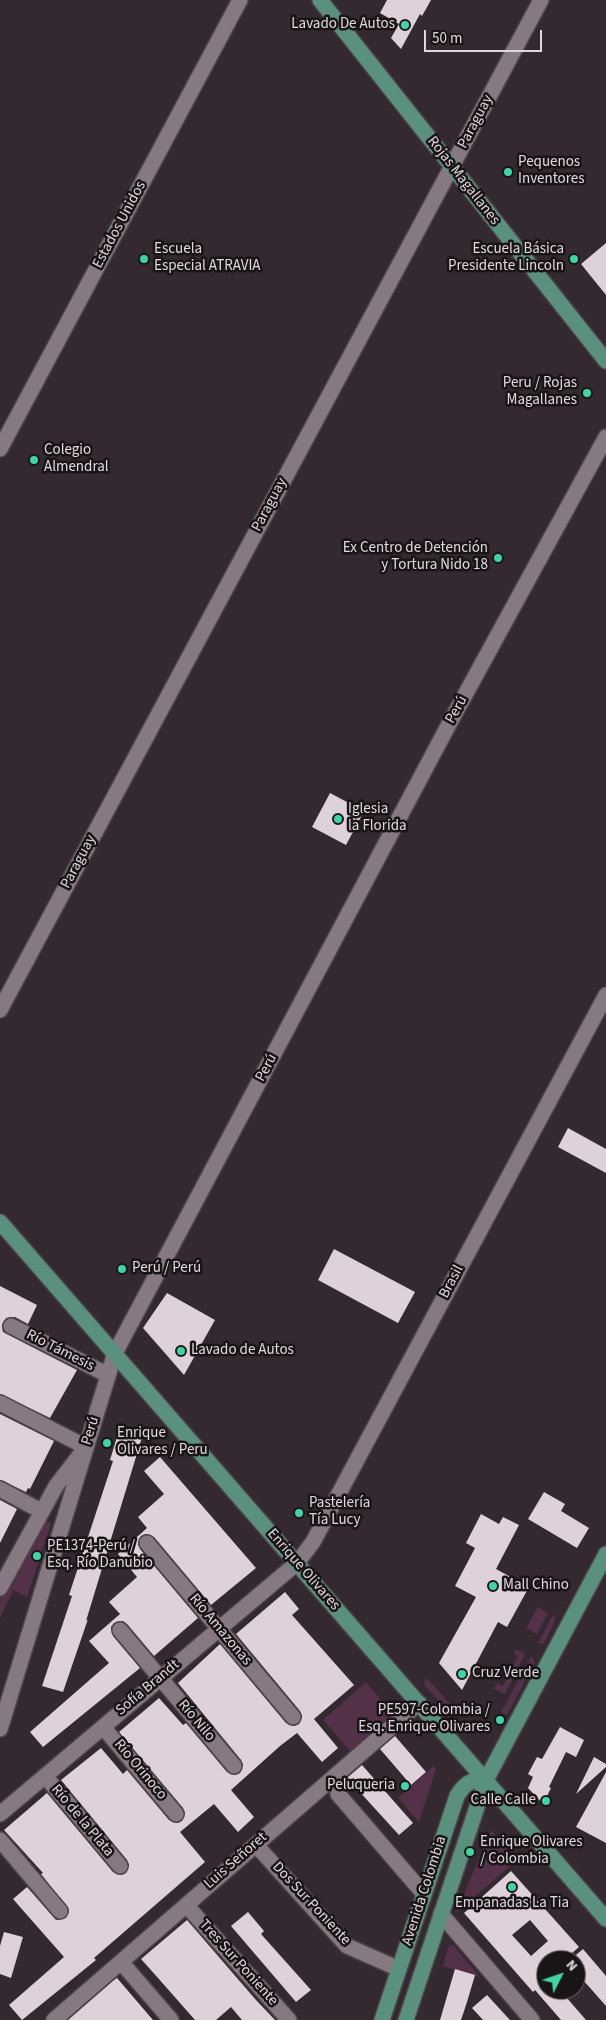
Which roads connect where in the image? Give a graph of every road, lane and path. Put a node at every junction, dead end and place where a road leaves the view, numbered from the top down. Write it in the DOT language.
graph roads {
  1 [pos="240,0"];
  2 [pos="320,0"];
  3 [pos="540,0"];
  4 [pos="452,166"];
  5 [pos="606,361"];
  6 [pos="606,437"];
  7 [pos="0,449"];
  8 [pos="605,998"];
  9 [pos="0,1010"];
  10 [pos="0,1222"];
  11 [pos="11,1326"];
  12 [pos="115,1353"];
  13 [pos="108,1375"];
  14 [pos="0,1403"];
  15 [pos="86,1447"];
  16 [pos="0,1489"];
  17 [pos="41,1511"];
  18 [pos="147,1543"];
  19 [pos="606,1554"];
  20 [pos="297,1563"];
  21 [pos="2,1579"];
  22 [pos="219,1629"];
  23 [pos="120,1630"];
  24 [pos="160,1678"];
  25 [pos="418,1703"];
  26 [pos="292,1718"];
  27 [pos="103,1727"];
  28 [pos="0,1729"];
  29 [pos="234,1766"];
  30 [pos="45,1776"];
  31 [pos="486,1780"];
  32 [pos="338,1794"];
  33 [pos="0,1814"];
  34 [pos="176,1814"];
  35 [pos="0,1840"];
  36 [pos="256,1845"];
  37 [pos="120,1866"];
  38 [pos="424,1894"];
  39 [pos="186,1905"];
  40 [pos="60,1911"];
  41 [pos="441,1914"];
  42 [pos="606,1919"];
  43 [pos="121,1962"];
  44 [pos="399,1969"];
  45 [pos="54,2020"];
  46 [pos="171,2020"];
  47 [pos="289,2020"];
  48 [pos="382,2020"];
  49 [pos="406,2020"];
  50 [pos="532,2020"];
  1 -- 7 [label="street, Estados Unidos"];
  2 -- 4 [label="main road, Rojas Magallanes"];
  3 -- 4 [label="street, Paraguay"];
  4 -- 5 [label="main road, Rojas Magallanes"];
  4 -- 9 [label="street, Paraguay"];
  6 -- 12 [label="street, Perú"];
  8 -- 20 [label="street, Brasil"];
  10 -- 12 [label="main road, Enrique Olivares"];
  11 -- 13 [label="street, Río Támesis"];
  12 -- 13 [label="street, Perú"];
  12 -- 20 [label="main road, Enrique Olivares"];
  13 -- 15 [label="street, Perú"];
  14 -- 15 [label="street"];
  15 -- 17 [label="street"];
  15 -- 28 [label="street, Perú"];
  16 -- 17 [label="street"];
  17 -- 21 [label="street"];
  18 -- 22 [label="street, Río Amazonas"];
  19 -- 31 [label="main road, Avenida Colombia"];
  20 -- 22 [label="street, Sofía Brandt"];
  20 -- 25 [label="main road, Enrique Olivares"];
  22 -- 24 [label="street, Sofía Brandt"];
  22 -- 26 [label="street, Río Amazonas"];
  23 -- 24 [label="street, Río Nilo"];
  24 -- 27 [label="street, Sofía Brandt"];
  24 -- 29 [label="street, Río Nilo"];
  25 -- 31 [label="main road, Enrique Olivares"];
  25 -- 36 [label="street, Luis Señoret"];
  27 -- 30 [label="street, Sofía Brandt"];
  27 -- 34 [label="street, Río Orinoco"];
  30 -- 33 [label="street, Sofía Brandt"];
  30 -- 37 [label="street, Río de la Plata"];
  31 -- 38 [label="main road, Avenida Colombia"];
  31 -- 41 [label="main road, Avenida Colombia"];
  31 -- 42 [label="main road, Enrique Olivares"];
  32 -- 38 [label="street"];
  35 -- 40 [label="street"];
  36 -- 39 [label="street, Luis Señoret"];
  36 -- 44 [label="street, Dos Sur Poniente"];
  38 -- 44 [label="main road, Avenida Colombia"];
  39 -- 43 [label="street, Luis Señoret"];
  39 -- 47 [label="street, Tres Sur Poniente"];
  41 -- 49 [label="main road, Avenida Colombia"];
  41 -- 50 [label="street"];
  43 -- 45 [label="street, Luis Señoret"];
  43 -- 46 [label="street"];
  44 -- 48 [label="main road, Avenida Colombia"];
}
